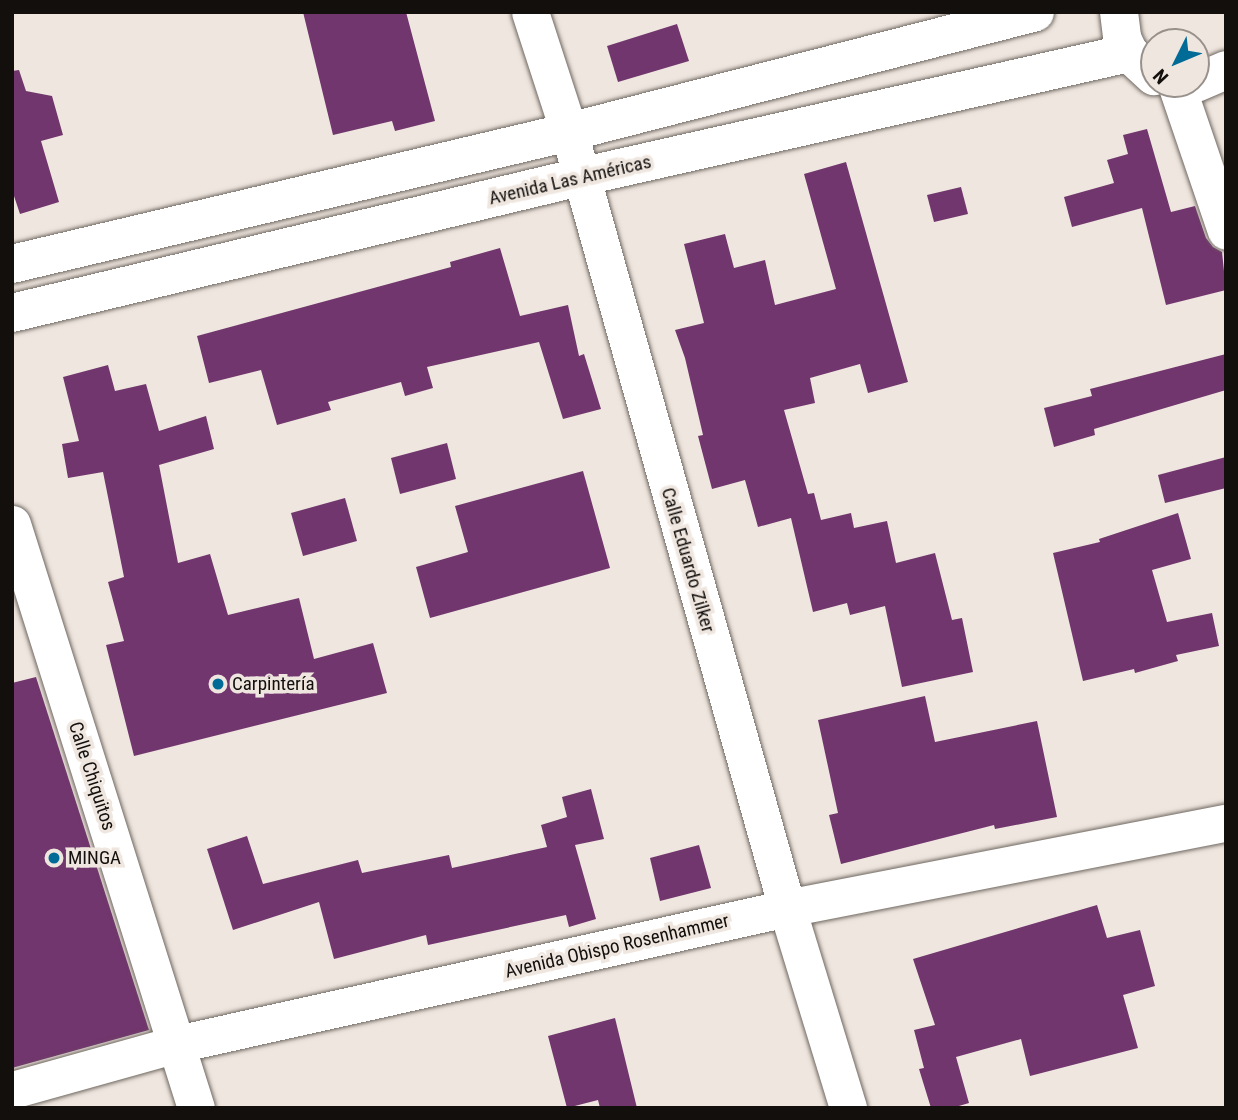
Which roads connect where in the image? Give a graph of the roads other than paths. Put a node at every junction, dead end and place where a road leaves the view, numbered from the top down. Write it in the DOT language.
graph roads {
  1 [pos="530,12"];
  2 [pos="1035,12"];
  3 [pos="1119,12"];
  4 [pos="1140,63"];
  5 [pos="1140,64"];
  6 [pos="1181,98"];
  7 [pos="569,132"];
  8 [pos="580,177"];
  9 [pos="1226,231"];
  10 [pos="12,264"];
  11 [pos="12,313"];
  12 [pos="12,524"];
  13 [pos="1226,823"];
  14 [pos="787,908"];
  15 [pos="177,1044"];
  16 [pos="12,1090"];
  17 [pos="196,1108"];
  18 [pos="848,1108"];
  1 -- 7 [label="street, Calle Eduardo Zilker"];
  2 -- 7 [label="main road"];
  3 -- 4 [label="main road"];
  5 -- 8 [label="main road, Avenida Las Américas"];
  6 -- 9 [label="street"];
  7 -- 8 [label="street, Calle Eduardo Zilker"];
  7 -- 10 [label="main road"];
  8 -- 11 [label="main road, Avenida Las Américas"];
  8 -- 14 [label="street, Calle Eduardo Zilker"];
  12 -- 15 [label="street, Calle Chiquitos"];
  13 -- 14 [label="street, Avenida Obispo Rosenhammer"];
  14 -- 15 [label="street, Avenida Obispo Rosenhammer"];
  14 -- 18 [label="street, Calle Eduardo Zilker"];
  15 -- 16 [label="street, Avenida Obispo Rosenhammer"];
  15 -- 17 [label="street, Calle Chiquitos"];
}
